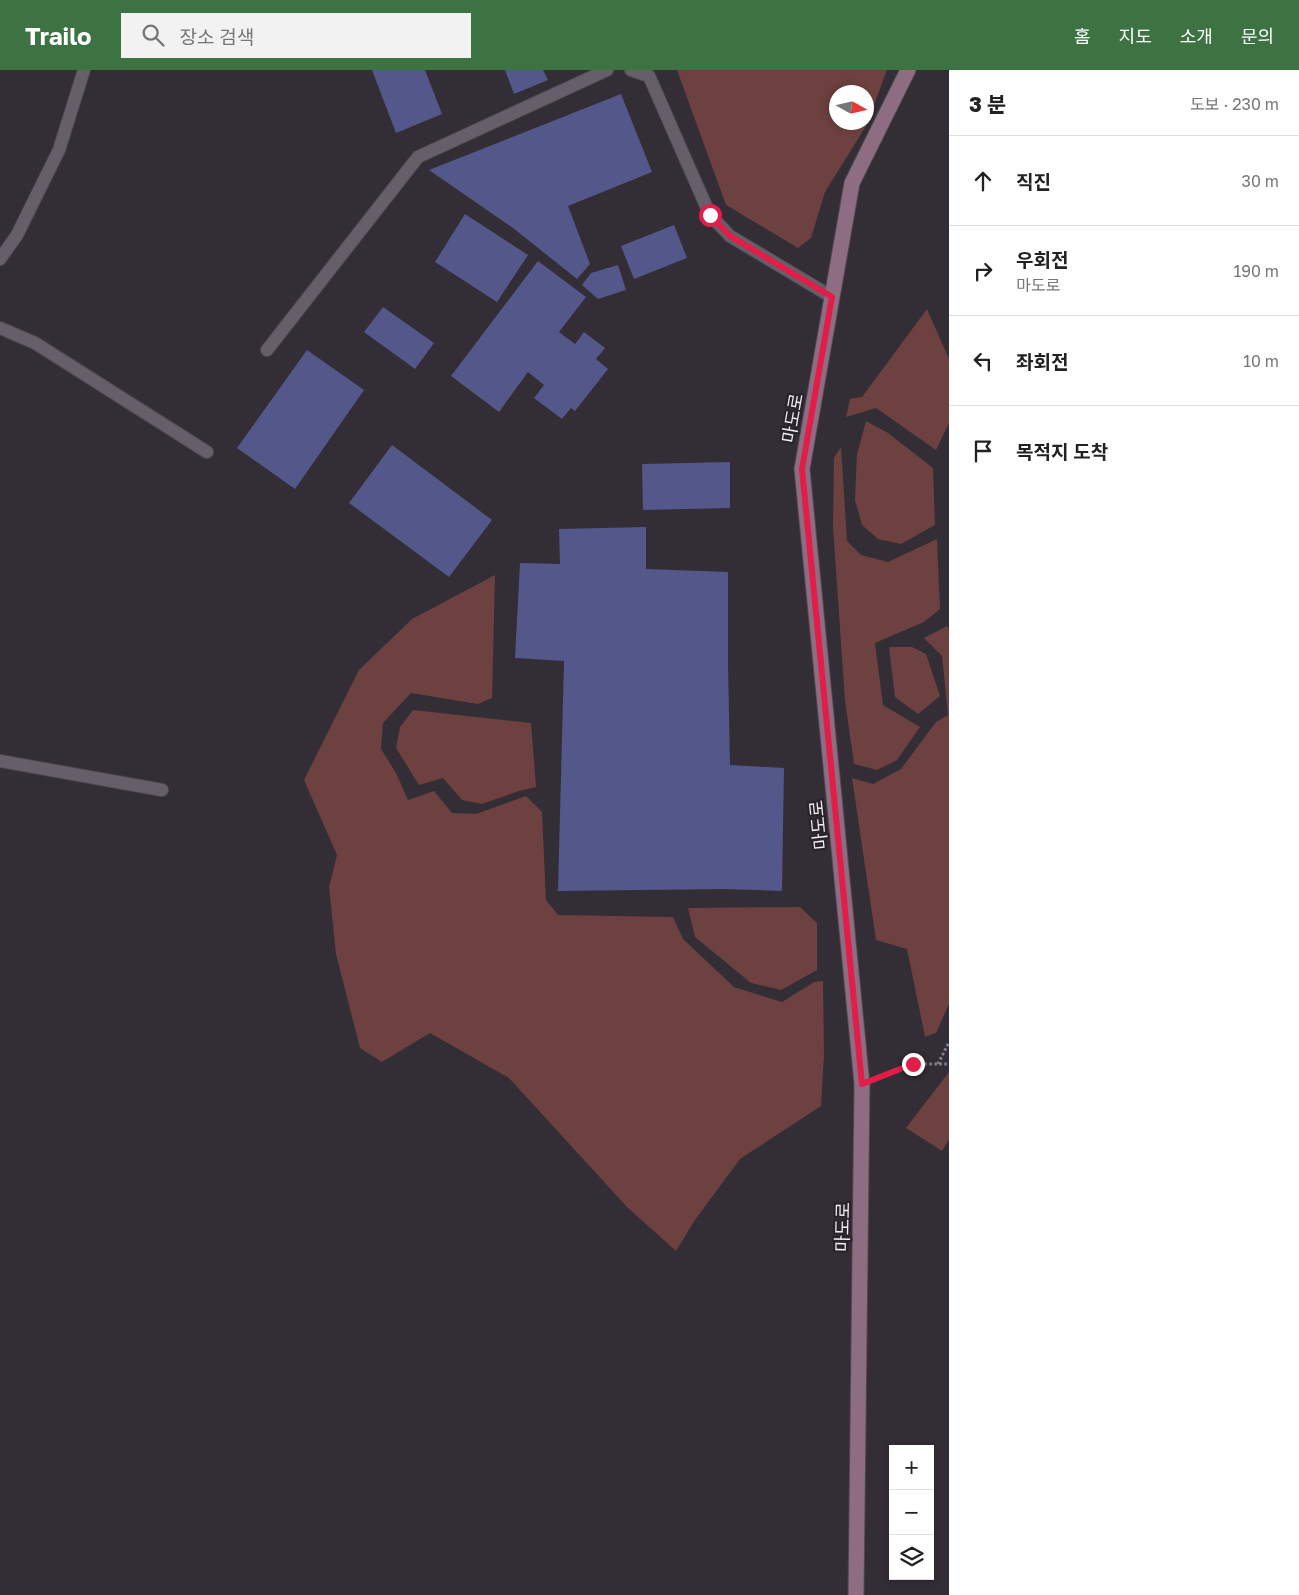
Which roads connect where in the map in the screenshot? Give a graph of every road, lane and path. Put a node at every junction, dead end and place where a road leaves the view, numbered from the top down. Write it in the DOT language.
graph roads {
  1 [pos="84,70"];
  2 [pos="607,70"];
  3 [pos="631,70"];
  4 [pos="908,70"];
  5 [pos="0,259"];
  6 [pos="832,297"];
  7 [pos="0,328"];
  8 [pos="267,350"];
  9 [pos="207,452"];
  10 [pos="0,761"];
  11 [pos="162,790"];
  12 [pos="949,1042"];
  13 [pos="938,1064"];
  14 [pos="949,1064"];
  15 [pos="862,1084"];
  16 [pos="856,1595"];
  1 -- 5 [label="lane"];
  2 -- 8 [label="lane"];
  3 -- 6 [label="lane"];
  4 -- 6 [label="main road, 마도로"];
  6 -- 15 [label="main road, 마도로"];
  7 -- 9 [label="lane"];
  10 -- 11 [label="lane"];
  12 -- 13 [label="path"];
  13 -- 14 [label="path"];
  13 -- 15 [label="path"];
  15 -- 16 [label="main road, 마도로"];
}
